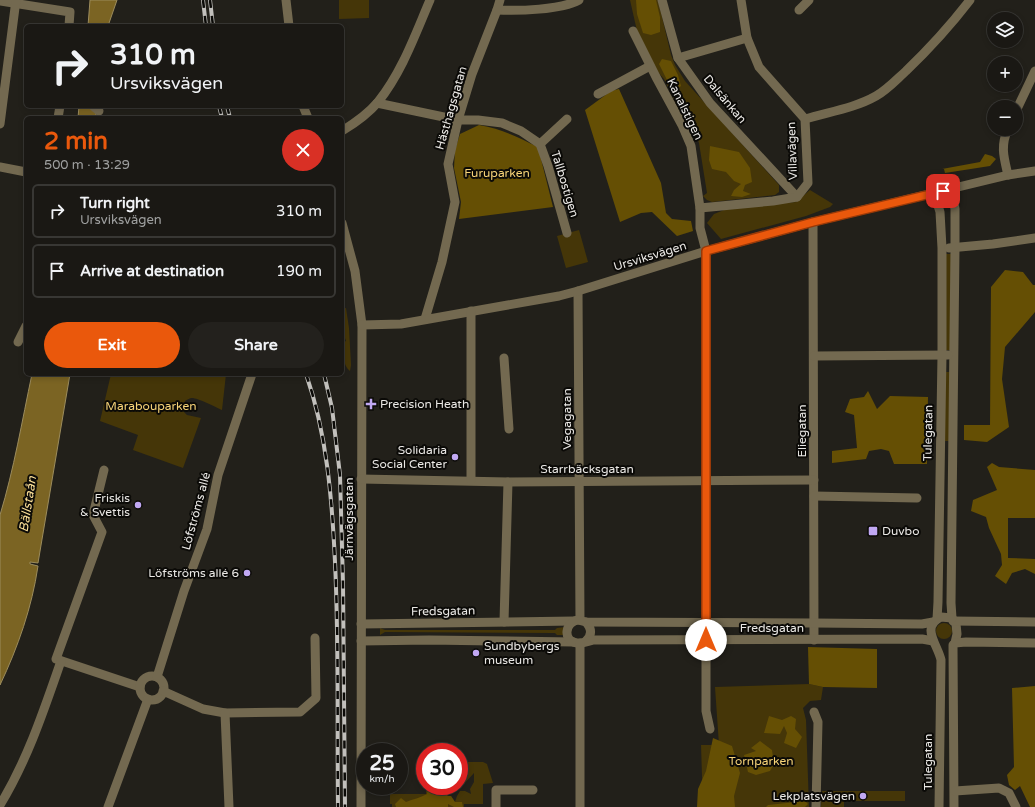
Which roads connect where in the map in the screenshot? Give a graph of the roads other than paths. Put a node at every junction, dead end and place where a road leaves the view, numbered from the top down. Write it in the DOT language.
graph roads {
  1 [pos="286,0"];
  2 [pos="430,0"];
  3 [pos="500,0"];
  4 [pos="579,0"];
  5 [pos="662,0"];
  6 [pos="741,0"];
  7 [pos="809,0"];
  8 [pos="970,0"];
  9 [pos="0,2"];
  10 [pos="16,2"];
  11 [pos="497,10"];
  12 [pos="799,10"];
  13 [pos="69,24"];
  14 [pos="289,24"];
  15 [pos="633,30"];
  16 [pos="747,38"];
  17 [pos="678,58"];
  18 [pos="650,66"];
  19 [pos="1035,71"];
  20 [pos="598,94"];
  21 [pos="1021,100"];
  22 [pos="377,103"];
  23 [pos="567,119"];
  24 [pos="805,119"];
  25 [pos="458,120"];
  26 [pos="0,124"];
  27 [pos="344,130"];
  28 [pos="1005,136"];
  29 [pos="540,144"];
  30 [pos="0,167"];
  31 [pos="1035,171"];
  32 [pos="24,172"];
  33 [pos="1008,175"];
  34 [pos="951,189"];
  35 [pos="934,193"];
  36 [pos="797,197"];
  37 [pos="700,208"];
  38 [pos="813,222"];
  39 [pos="567,233"];
  40 [pos="344,235"];
  41 [pos="1035,238"];
  42 [pos="942,248"];
  43 [pos="955,248"];
  44 [pos="706,251"];
  45 [pos="578,291"];
  46 [pos="472,310"];
  47 [pos="425,319"];
  48 [pos="362,325"];
  49 [pos="24,330"];
  50 [pos="18,342"];
  51 [pos="942,355"];
  52 [pos="953,355"];
  53 [pos="814,356"];
  54 [pos="504,358"];
  55 [pos="251,376"];
  56 [pos="509,429"];
  57 [pos="940,445"];
  58 [pos="953,446"];
  59 [pos="104,470"];
  60 [pos="361,479"];
  61 [pos="471,480"];
  62 [pos="814,480"];
  63 [pos="706,481"];
  64 [pos="508,482"];
  65 [pos="579,482"];
  66 [pos="814,496"];
  67 [pos="917,498"];
  68 [pos="953,620"];
  69 [pos="580,621"];
  70 [pos="935,621"];
  71 [pos="504,622"];
  72 [pos="1035,622"];
  73 [pos="706,623"];
  74 [pos="814,623"];
  75 [pos="361,624"];
  76 [pos="315,638"];
  77 [pos="706,640"];
  78 [pos="814,640"];
  79 [pos="361,641"];
  80 [pos="580,642"];
  81 [pos="934,643"];
  82 [pos="1035,643"];
  83 [pos="954,644"];
  84 [pos="61,661"];
  85 [pos="157,677"];
  86 [pos="140,686"];
  87 [pos="163,691"];
  88 [pos="148,699"];
  89 [pos="814,712"];
  90 [pos="225,713"];
  91 [pos="710,729"];
  92 [pos="533,790"];
  93 [pos="954,791"];
  94 [pos="0,805"];
  95 [pos="108,807"];
  96 [pos="229,807"];
  97 [pos="361,807"];
  98 [pos="496,807"];
  99 [pos="580,807"];
  100 [pos="816,807"];
  101 [pos="939,807"];
  102 [pos="954,807"];
  103 [pos="1016,807"];
  1 -- 14 [label="street"];
  2 -- 22 [label="street"];
  3 -- 11 [label="street, Hästhagsgatan"];
  4 -- 11 [label="street"];
  5 -- 17 [label="street, Dalsänkan"];
  6 -- 16 [label="street, Villavägen"];
  7 -- 12 [label="street"];
  8 -- 24 [label="street"];
  9 -- 10 [label="street"];
  10 -- 13 [label="street"];
  10 -- 26 [label="street"];
  11 -- 25 [label="street, Hästhagsgatan"];
  15 -- 18 [label="street, Kanalstigen"];
  16 -- 17 [label="street"];
  16 -- 24 [label="street, Villavägen"];
  17 -- 36 [label="street, Dalsänkan"];
  18 -- 20 [label="street"];
  18 -- 37 [label="street, Kanalstigen"];
  19 -- 21 [label="street"];
  22 -- 25 [label="street, Tallbostigen"];
  22 -- 27 [label="street"];
  23 -- 29 [label="street"];
  24 -- 36 [label="street, Villavägen"];
  25 -- 29 [label="street, Tallbostigen"];
  25 -- 47 [label="street, Hästhagsgatan"];
  28 -- 33 [label="street"];
  29 -- 39 [label="street, Tallbostigen"];
  30 -- 32 [label="street"];
  31 -- 33 [label="street, Ursviksvägen"];
  33 -- 34 [label="street, Ursviksvägen"];
  34 -- 35 [label="street, Ursviksvägen"];
  34 -- 43 [label="street, Tulegatan"];
  35 -- 38 [label="street, Ursviksvägen"];
  35 -- 42 [label="street, Tulegatan"];
  36 -- 37 [label="street, Villavägen"];
  37 -- 44 [label="street, Kanalstigen"];
  38 -- 44 [label="street, Ursviksvägen"];
  38 -- 53 [label="street, Eliegatan"];
  40 -- 48 [label="street, Järnvägsgatan"];
  41 -- 43 [label="street"];
  42 -- 43 [label="street"];
  42 -- 51 [label="street, Tulegatan"];
  43 -- 52 [label="street, Tulegatan"];
  44 -- 45 [label="street, Ursviksvägen"];
  44 -- 63 [label="street, Kanalstigen"];
  45 -- 46 [label="street, Ursviksvägen"];
  45 -- 65 [label="street, Vegagatan"];
  46 -- 47 [label="street, Ursviksvägen"];
  46 -- 61 [label="street"];
  47 -- 48 [label="street, Ursviksvägen"];
  48 -- 60 [label="street, Järnvägsgatan"];
  49 -- 50 [label="street"];
  51 -- 52 [label="street"];
  51 -- 53 [label="street"];
  51 -- 57 [label="street, Tulegatan"];
  52 -- 58 [label="street, Tulegatan"];
  53 -- 62 [label="street, Eliegatan"];
  54 -- 56 [label="street"];
  55 -- 85 [label="street, Löfströms allé"];
  57 -- 58 [label="street"];
  57 -- 70 [label="street, Tulegatan"];
  58 -- 68 [label="street, Tulegatan"];
  59 -- 84 [label="street"];
  60 -- 61 [label="street, Starrbäcksgatan"];
  60 -- 75 [label="street, Järnvägsgatan"];
  61 -- 64 [label="street, Starrbäcksgatan"];
  62 -- 63 [label="street, Starrbäcksgatan"];
  62 -- 66 [label="street, Eliegatan"];
  63 -- 65 [label="street, Starrbäcksgatan"];
  63 -- 73 [label="street, Kanalstigen"];
  64 -- 65 [label="street, Starrbäcksgatan"];
  64 -- 71 [label="street"];
  65 -- 69 [label="street, Vegagatan"];
  66 -- 67 [label="street"];
  66 -- 74 [label="street, Eliegatan"];
  68 -- 70 [label="street"];
  68 -- 72 [label="street"];
  68 -- 83 [label="street, Tulegatan"];
  69 -- 71 [label="street, Fredsgatan"];
  69 -- 73 [label="street, Fredsgatan"];
  69 -- 80 [label="street"];
  69 -- 80 [label="street"];
  70 -- 74 [label="street, Fredsgatan"];
  70 -- 81 [label="street, Tulegatan"];
  71 -- 75 [label="street, Fredsgatan"];
  73 -- 74 [label="street, Fredsgatan"];
  73 -- 77 [label="street, Kanalstigen"];
  74 -- 78 [label="street, Eliegatan"];
  75 -- 79 [label="street, Järnvägsgatan"];
  76 -- 90 [label="street"];
  77 -- 78 [label="street, Fredsgatan"];
  77 -- 80 [label="street, Fredsgatan"];
  77 -- 91 [label="street, Kanalstigen"];
  78 -- 81 [label="street, Fredsgatan"];
  79 -- 80 [label="street, Fredsgatan"];
  79 -- 97 [label="street, Järnvägsgatan"];
  80 -- 99 [label="street"];
  81 -- 83 [label="street"];
  81 -- 101 [label="street, Tulegatan"];
  82 -- 83 [label="street"];
  83 -- 93 [label="street, Tulegatan"];
  84 -- 86 [label="street"];
  84 -- 94 [label="street"];
  85 -- 86 [label="street"];
  85 -- 87 [label="street"];
  86 -- 88 [label="street"];
  87 -- 88 [label="street"];
  87 -- 90 [label="street"];
  88 -- 95 [label="street"];
  89 -- 100 [label="street"];
  90 -- 96 [label="street"];
  92 -- 98 [label="street"];
  93 -- 102 [label="street, Tulegatan"];
  93 -- 103 [label="street"];
}
